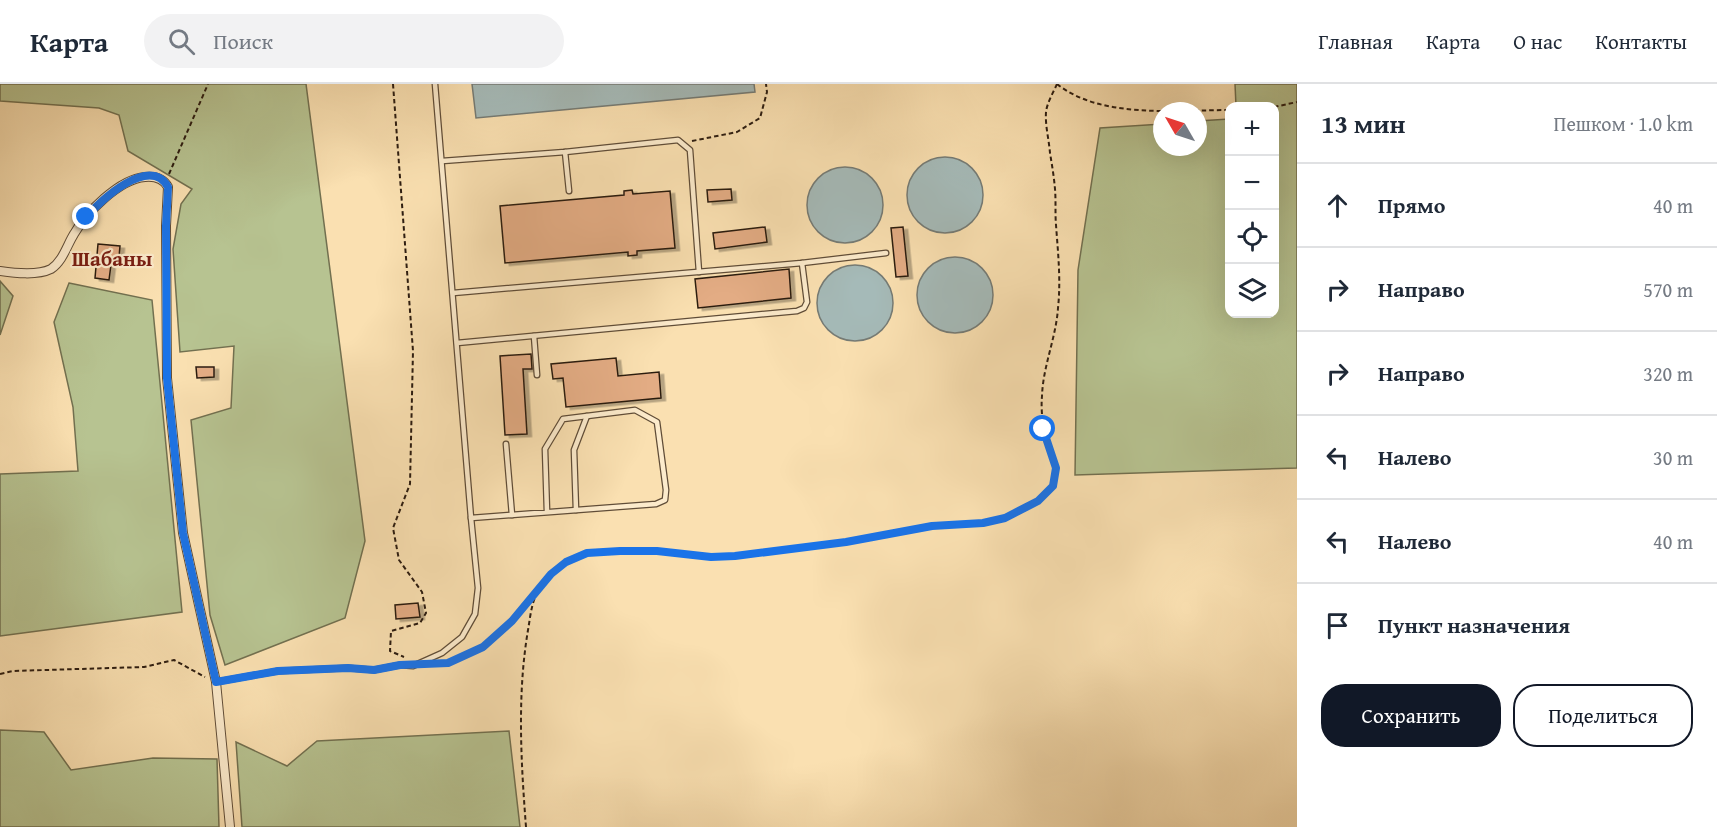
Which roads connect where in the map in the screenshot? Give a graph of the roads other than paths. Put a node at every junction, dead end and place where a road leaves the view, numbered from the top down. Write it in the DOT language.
graph roads {
  1 [pos="435,84"];
  2 [pos="565,152"];
  3 [pos="442,161"];
  4 [pos="569,191"];
  5 [pos="886,253"];
  6 [pos="802,263"];
  7 [pos="0,271"];
  8 [pos="699,272"];
  9 [pos="453,293"];
  10 [pos="534,336"];
  11 [pos="457,343"];
  12 [pos="537,375"];
  13 [pos="587,416"];
  14 [pos="506,444"];
  15 [pos="576,510"];
  16 [pos="547,512"];
  17 [pos="512,515"];
  18 [pos="471,518"];
  19 [pos="216,682"];
  20 [pos="230,827"];
  1 -- 3 [label="lane"];
  2 -- 3 [label="lane"];
  2 -- 4 [label="lane"];
  2 -- 8 [label="lane"];
  3 -- 9 [label="lane"];
  5 -- 6 [label="lane"];
  6 -- 8 [label="lane"];
  6 -- 10 [label="lane"];
  7 -- 19 [label="street"];
  8 -- 9 [label="lane"];
  9 -- 11 [label="lane"];
  10 -- 11 [label="lane"];
  10 -- 12 [label="lane"];
  11 -- 18 [label="lane"];
  13 -- 15 [label="lane"];
  13 -- 15 [label="lane"];
  13 -- 16 [label="lane"];
  14 -- 17 [label="lane"];
  15 -- 16 [label="lane"];
  16 -- 17 [label="lane"];
  17 -- 18 [label="lane"];
  18 -- 19 [label="lane"];
  19 -- 20 [label="street"];
}
